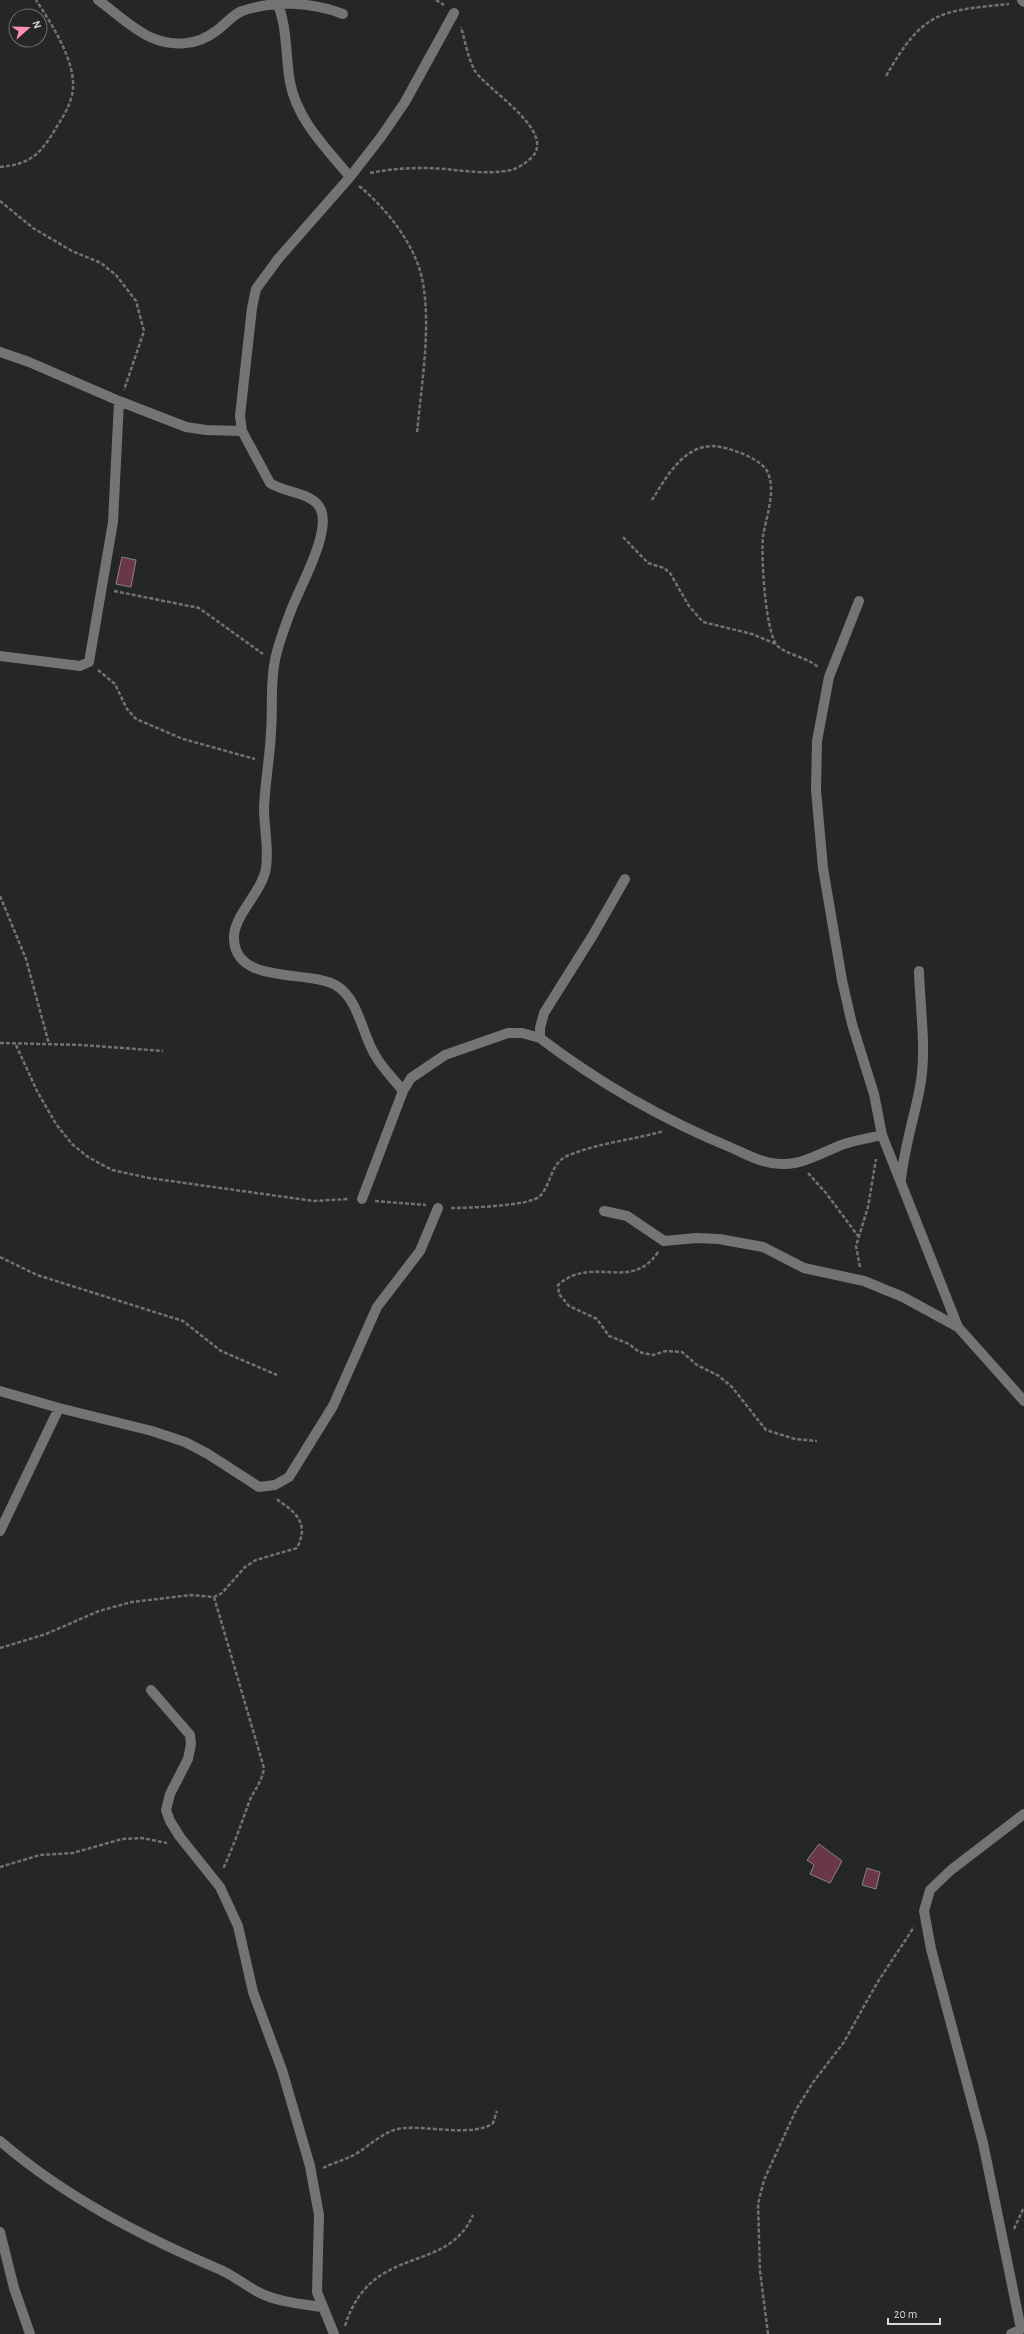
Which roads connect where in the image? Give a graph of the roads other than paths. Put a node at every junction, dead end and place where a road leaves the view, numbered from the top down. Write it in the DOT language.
graph roads {
  1 [pos="98,0"];
  2 [pos="277,2"];
  3 [pos="454,13"];
  4 [pos="343,14"];
  5 [pos="350,177"];
  6 [pos="0,352"];
  7 [pos="119,401"];
  8 [pos="242,431"];
  9 [pos="859,601"];
  10 [pos="0,656"];
  11 [pos="625,879"];
  12 [pos="919,971"];
  13 [pos="540,1038"];
  14 [pos="403,1091"];
  15 [pos="882,1135"];
  16 [pos="900,1182"];
  17 [pos="362,1199"];
  18 [pos="438,1208"];
  19 [pos="604,1211"];
  20 [pos="958,1327"];
  21 [pos="0,1391"];
  22 [pos="1024,1401"];
  23 [pos="59,1408"];
  24 [pos="0,1531"];
  25 [pos="151,1690"];
  26 [pos="1024,1814"];
  27 [pos="0,2141"];
  28 [pos="0,2232"];
  29 [pos="322,2307"];
  30 [pos="1023,2330"];
  31 [pos="339,2332"];
  32 [pos="30,2334"];
  33 [pos="1011,2334"];
  1 -- 2 [label="street"];
  2 -- 4 [label="street"];
  2 -- 5 [label="street"];
  3 -- 5 [label="street"];
  5 -- 8 [label="street"];
  6 -- 7 [label="street"];
  7 -- 8 [label="street"];
  7 -- 10 [label="street"];
  8 -- 14 [label="street"];
  9 -- 15 [label="street"];
  11 -- 13 [label="street"];
  12 -- 16 [label="street"];
  13 -- 14 [label="street"];
  13 -- 15 [label="street"];
  14 -- 17 [label="street"];
  15 -- 16 [label="street"];
  16 -- 20 [label="street"];
  18 -- 23 [label="street"];
  19 -- 20 [label="street"];
  20 -- 22 [label="street"];
  21 -- 23 [label="street"];
  23 -- 24 [label="street"];
  25 -- 29 [label="street"];
  26 -- 30 [label="street"];
  27 -- 29 [label="street"];
  28 -- 32 [label="street"];
  29 -- 31 [label="street"];
  30 -- 33 [label="street"];
}
